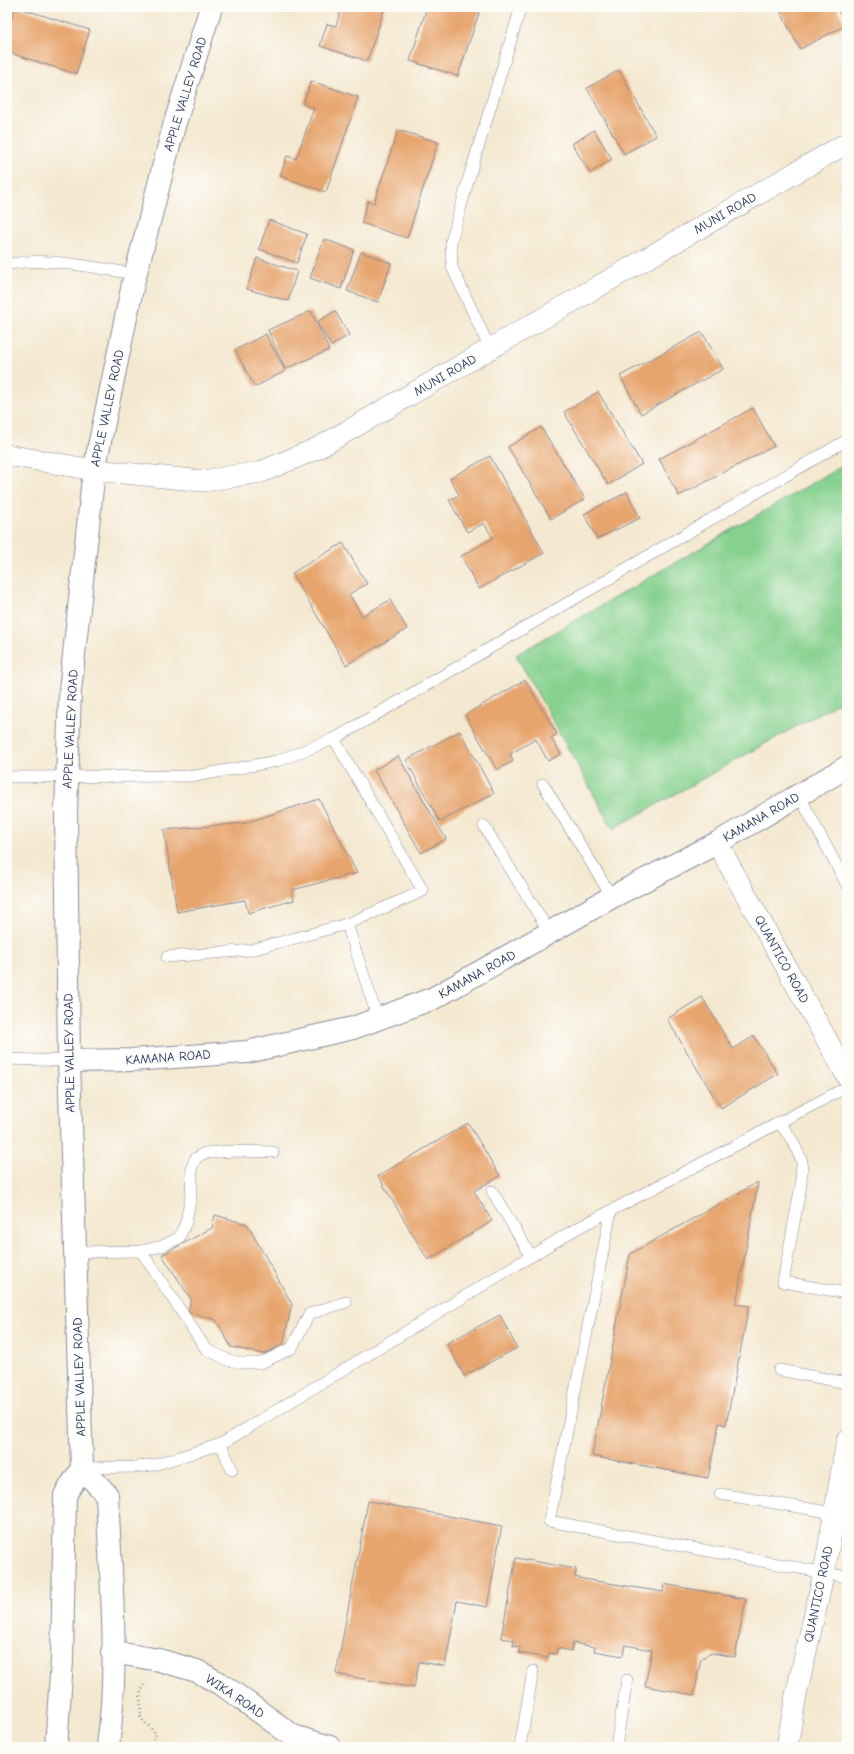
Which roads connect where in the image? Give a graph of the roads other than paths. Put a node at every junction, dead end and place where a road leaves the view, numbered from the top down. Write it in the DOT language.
graph roads {
  1 [pos="211,7"];
  2 [pos="521,7"];
  3 [pos="847,143"];
  4 [pos="7,265"];
  5 [pos="136,274"];
  6 [pos="490,349"];
  7 [pos="847,440"];
  8 [pos="7,455"];
  9 [pos="94,470"];
  10 [pos="334,739"];
  11 [pos="847,767"];
  12 [pos="7,777"];
  13 [pos="68,778"];
  14 [pos="543,784"];
  15 [pos="799,796"];
  16 [pos="484,826"];
  17 [pos="718,843"];
  18 [pos="847,885"];
  19 [pos="612,897"];
  20 [pos="347,924"];
  21 [pos="550,933"];
  22 [pos="167,957"];
  23 [pos="378,1018"];
  24 [pos="7,1059"];
  25 [pos="69,1061"];
  26 [pos="847,1076"];
  27 [pos="847,1087"];
  28 [pos="779,1122"];
  29 [pos="273,1152"];
  30 [pos="492,1191"];
  31 [pos="611,1210"];
  32 [pos="141,1251"];
  33 [pos="75,1252"];
  34 [pos="532,1256"];
  35 [pos="847,1293"];
  36 [pos="346,1302"];
  37 [pos="779,1370"];
  38 [pos="847,1383"];
  39 [pos="847,1440"];
  40 [pos="221,1444"];
  41 [pos="82,1468"];
  42 [pos="232,1470"];
  43 [pos="720,1494"];
  44 [pos="834,1513"];
  45 [pos="824,1573"];
  46 [pos="847,1577"];
  47 [pos="112,1652"];
  48 [pos="533,1671"];
  49 [pos="627,1680"];
  50 [pos="56,1747"];
  51 [pos="108,1747"];
  52 [pos="330,1747"];
  53 [pos="520,1747"];
  54 [pos="616,1747"];
  55 [pos="787,1747"];
  1 -- 5 [label="street, APPLE VALLEY ROAD"];
  2 -- 6 [label="lane"];
  3 -- 6 [label="street, MUNI ROAD"];
  4 -- 5 [label="lane"];
  5 -- 9 [label="street, APPLE VALLEY ROAD"];
  6 -- 9 [label="street, MUNI ROAD"];
  7 -- 10 [label="lane"];
  8 -- 9 [label="street, MUNI ROAD"];
  9 -- 13 [label="street, APPLE VALLEY ROAD"];
  10 -- 13 [label="lane"];
  10 -- 20 [label="lane"];
  11 -- 15 [label="street, KAMANA ROAD"];
  12 -- 13 [label="lane"];
  13 -- 25 [label="street, APPLE VALLEY ROAD"];
  14 -- 19 [label="lane"];
  15 -- 17 [label="street, KAMANA ROAD"];
  15 -- 18 [label="lane"];
  16 -- 21 [label="lane"];
  17 -- 19 [label="street, KAMANA ROAD"];
  17 -- 26 [label="street, QUANTICO ROAD"];
  19 -- 21 [label="street, KAMANA ROAD"];
  20 -- 22 [label="lane"];
  20 -- 23 [label="lane"];
  21 -- 23 [label="street, KAMANA ROAD"];
  23 -- 25 [label="street, KAMANA ROAD"];
  24 -- 25 [label="lane"];
  25 -- 33 [label="street, APPLE VALLEY ROAD"];
  27 -- 28 [label="lane"];
  28 -- 31 [label="lane"];
  28 -- 35 [label="lane"];
  29 -- 32 [label="lane"];
  30 -- 34 [label="lane"];
  31 -- 34 [label="lane"];
  31 -- 45 [label="lane"];
  32 -- 33 [label="lane"];
  32 -- 36 [label="lane"];
  33 -- 41 [label="street, APPLE VALLEY ROAD"];
  34 -- 40 [label="lane"];
  37 -- 38 [label="lane"];
  39 -- 44 [label="street, QUANTICO ROAD"];
  40 -- 41 [label="lane"];
  40 -- 42 [label="lane"];
  41 -- 47 [label="street"];
  41 -- 50 [label="street"];
  43 -- 44 [label="lane"];
  44 -- 45 [label="street, QUANTICO ROAD"];
  45 -- 46 [label="lane"];
  45 -- 55 [label="street, QUANTICO ROAD"];
  47 -- 51 [label="street"];
  47 -- 52 [label="street, WIKA ROAD"];
  48 -- 53 [label="lane"];
  49 -- 54 [label="lane"];
}
